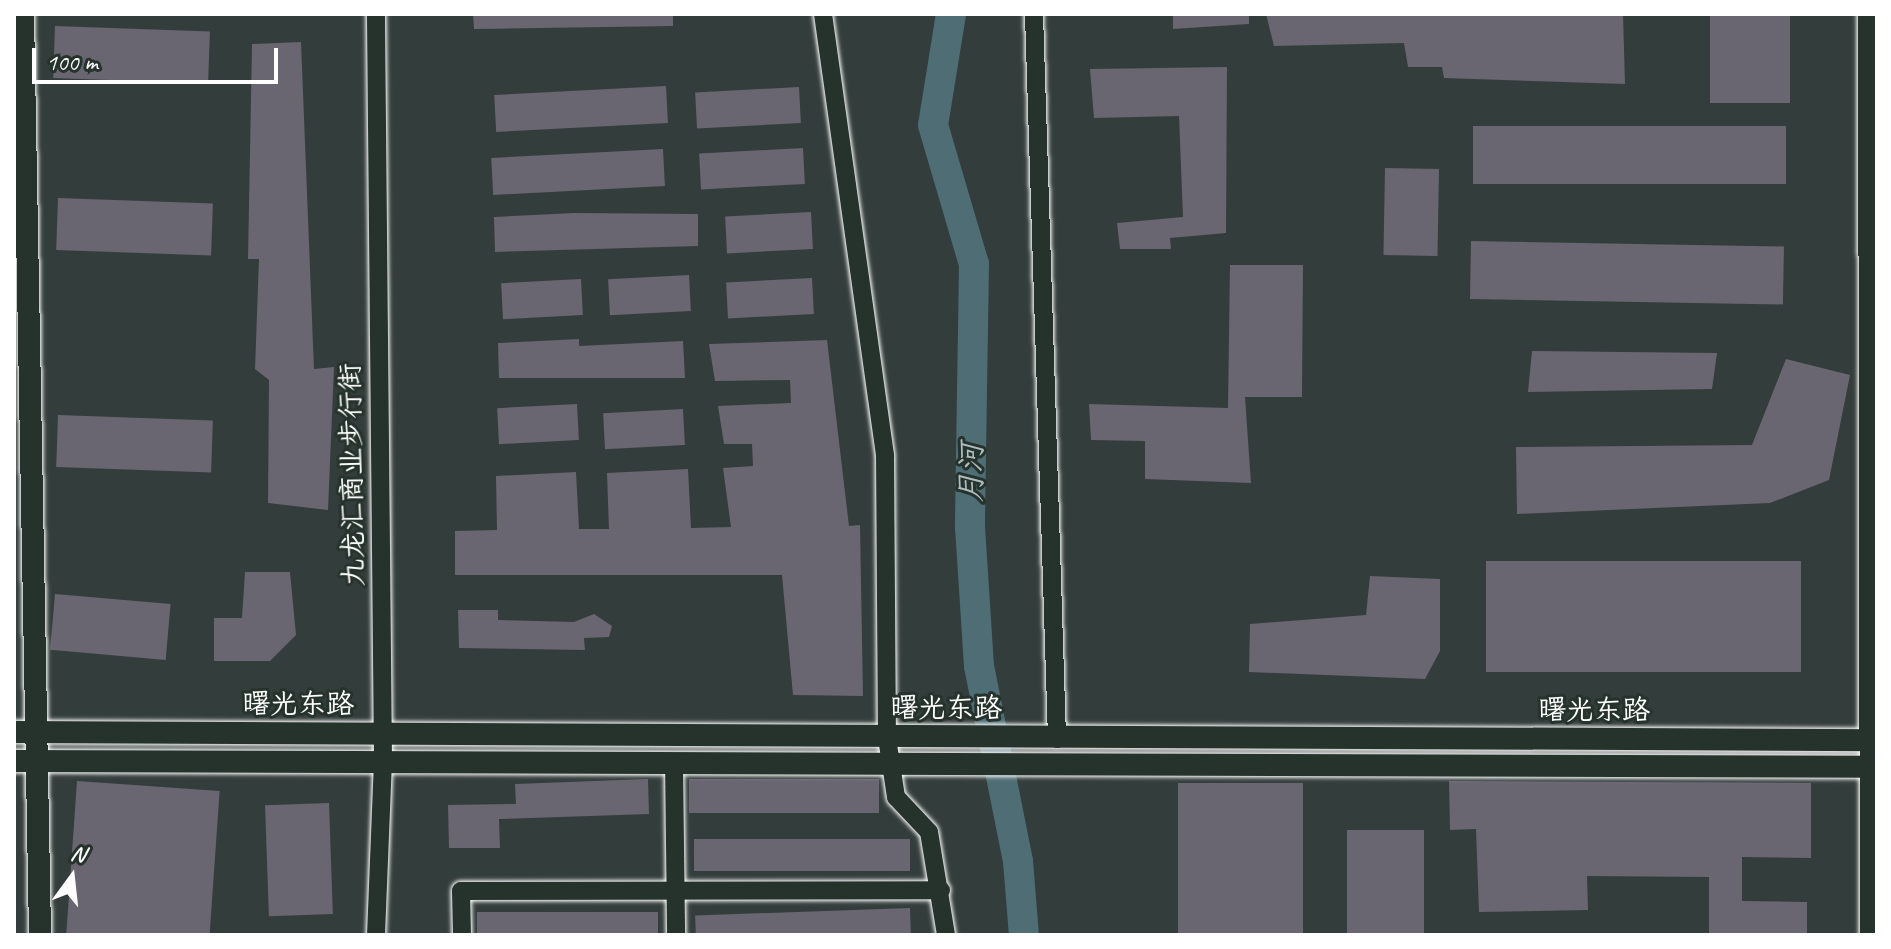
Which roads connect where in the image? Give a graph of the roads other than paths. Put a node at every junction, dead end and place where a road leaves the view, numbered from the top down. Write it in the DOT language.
graph roads {
  1 [pos="23,14"];
  2 [pos="376,14"];
  3 [pos="823,14"];
  4 [pos="1034,14"];
  5 [pos="1869,14"];
  6 [pos="14,732"];
  7 [pos="41,732"];
  8 [pos="382,734"];
  9 [pos="887,738"];
  10 [pos="1057,739"];
  11 [pos="1875,740"];
  12 [pos="14,761"];
  13 [pos="40,761"];
  14 [pos="383,761"];
  15 [pos="674,762"];
  16 [pos="892,765"];
  17 [pos="1874,768"];
  18 [pos="676,890"];
  19 [pos="941,890"];
  20 [pos="40,935"];
  21 [pos="376,935"];
  22 [pos="462,935"];
  23 [pos="676,935"];
  24 [pos="946,935"];
  25 [pos="1871,935"];
  1 -- 7 [label="main road"];
  2 -- 8 [label="street, 九龙汇商业步行街"];
  3 -- 9 [label="street"];
  4 -- 10 [label="street"];
  5 -- 11 [label="main road"];
  6 -- 7 [label="main road, 曙光东路"];
  7 -- 8 [label="main road, 曙光东路"];
  7 -- 13 [label="main road"];
  8 -- 9 [label="main road, 曙光东路"];
  8 -- 14 [label="street, 九龙汇商业步行街"];
  9 -- 10 [label="main road, 曙光东路"];
  9 -- 16 [label="street"];
  10 -- 11 [label="main road, 曙光东路"];
  11 -- 17 [label="main road"];
  12 -- 13 [label="main road, 曙光东路"];
  13 -- 14 [label="main road, 曙光东路"];
  13 -- 20 [label="main road"];
  14 -- 15 [label="main road, 曙光东路"];
  14 -- 21 [label="street, 九龙汇商业步行街"];
  15 -- 16 [label="main road, 曙光东路"];
  15 -- 18 [label="street"];
  16 -- 17 [label="main road, 曙光东路"];
  16 -- 19 [label="street"];
  17 -- 25 [label="main road"];
  18 -- 19 [label="street"];
  18 -- 22 [label="street"];
  18 -- 23 [label="street"];
  19 -- 24 [label="street"];
}
